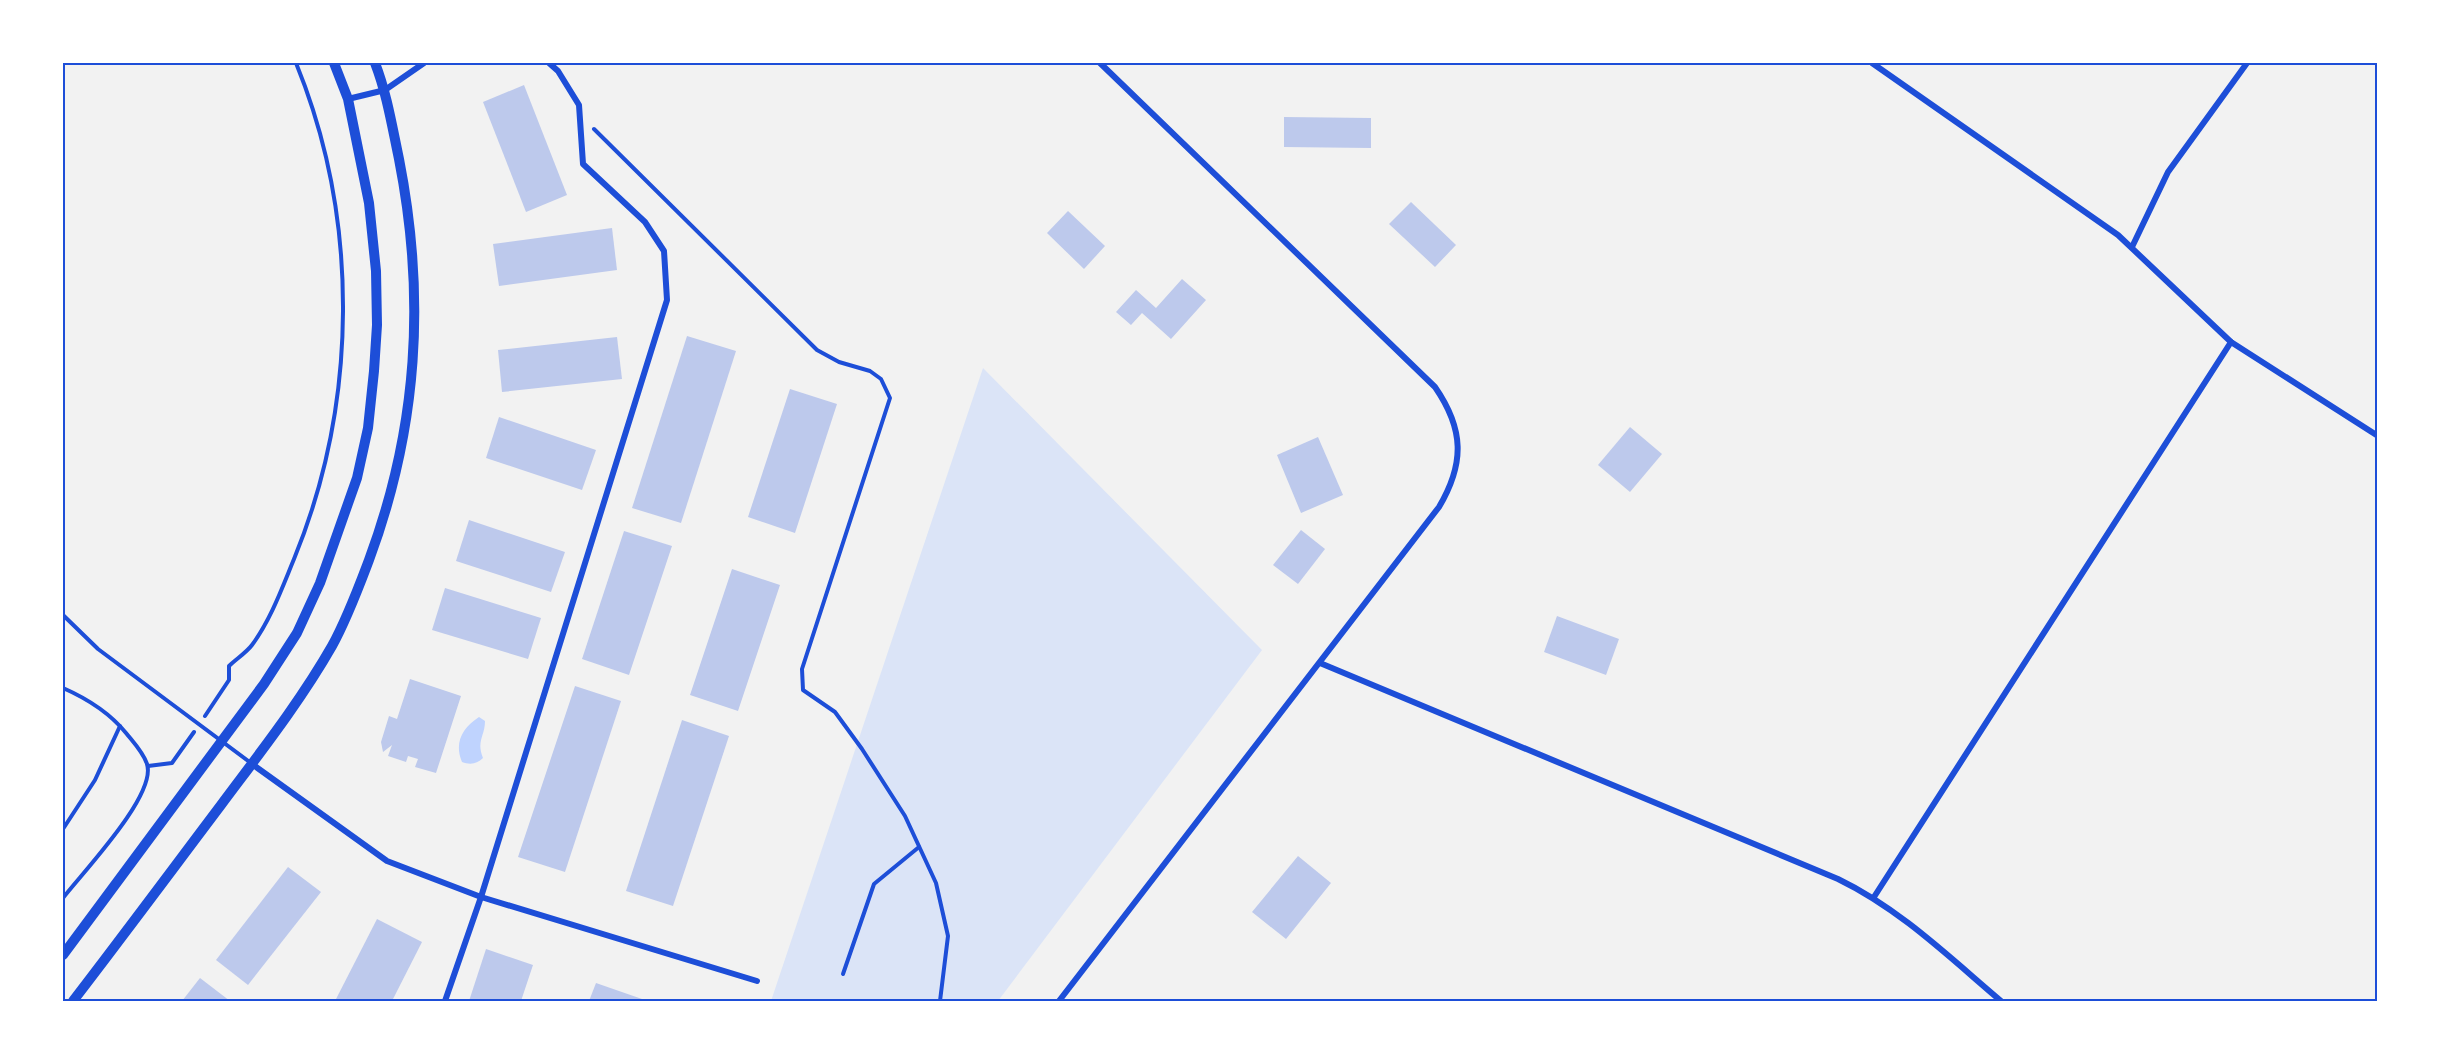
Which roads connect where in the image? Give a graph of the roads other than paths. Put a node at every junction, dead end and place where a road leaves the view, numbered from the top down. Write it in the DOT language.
graph roads {
  1 [pos="334,63"];
  2 [pos="375,63"];
  3 [pos="424,63"];
  4 [pos="549,63"];
  5 [pos="1100,63"];
  6 [pos="1872,63"];
  7 [pos="2247,63"];
  8 [pos="385,90"];
  9 [pos="348,99"];
  10 [pos="2132,247"];
  11 [pos="2231,342"];
  12 [pos="2378,436"];
  13 [pos="63,615"];
  14 [pos="1320,663"];
  15 [pos="223,741"];
  16 [pos="252,764"];
  17 [pos="481,897"];
  18 [pos="1874,897"];
  19 [pos="63,956"];
  20 [pos="756,981"];
  21 [pos="73,1001"];
  22 [pos="445,1001"];
  23 [pos="1059,1001"];
  24 [pos="2001,1001"];
  1 -- 9 [label="street"];
  2 -- 8 [label="street"];
  3 -- 8 [label="street"];
  4 -- 17 [label="street"];
  5 -- 14 [label="street"];
  6 -- 10 [label="street"];
  7 -- 10 [label="street"];
  8 -- 9 [label="street"];
  8 -- 16 [label="street"];
  9 -- 15 [label="street"];
  10 -- 11 [label="street"];
  11 -- 12 [label="street"];
  11 -- 18 [label="street"];
  13 -- 15 [label="lane"];
  14 -- 18 [label="street"];
  14 -- 23 [label="street"];
  15 -- 16 [label="lane"];
  15 -- 19 [label="street"];
  16 -- 17 [label="street"];
  16 -- 21 [label="street"];
  17 -- 20 [label="street"];
  17 -- 22 [label="street"];
  18 -- 24 [label="street"];
}
